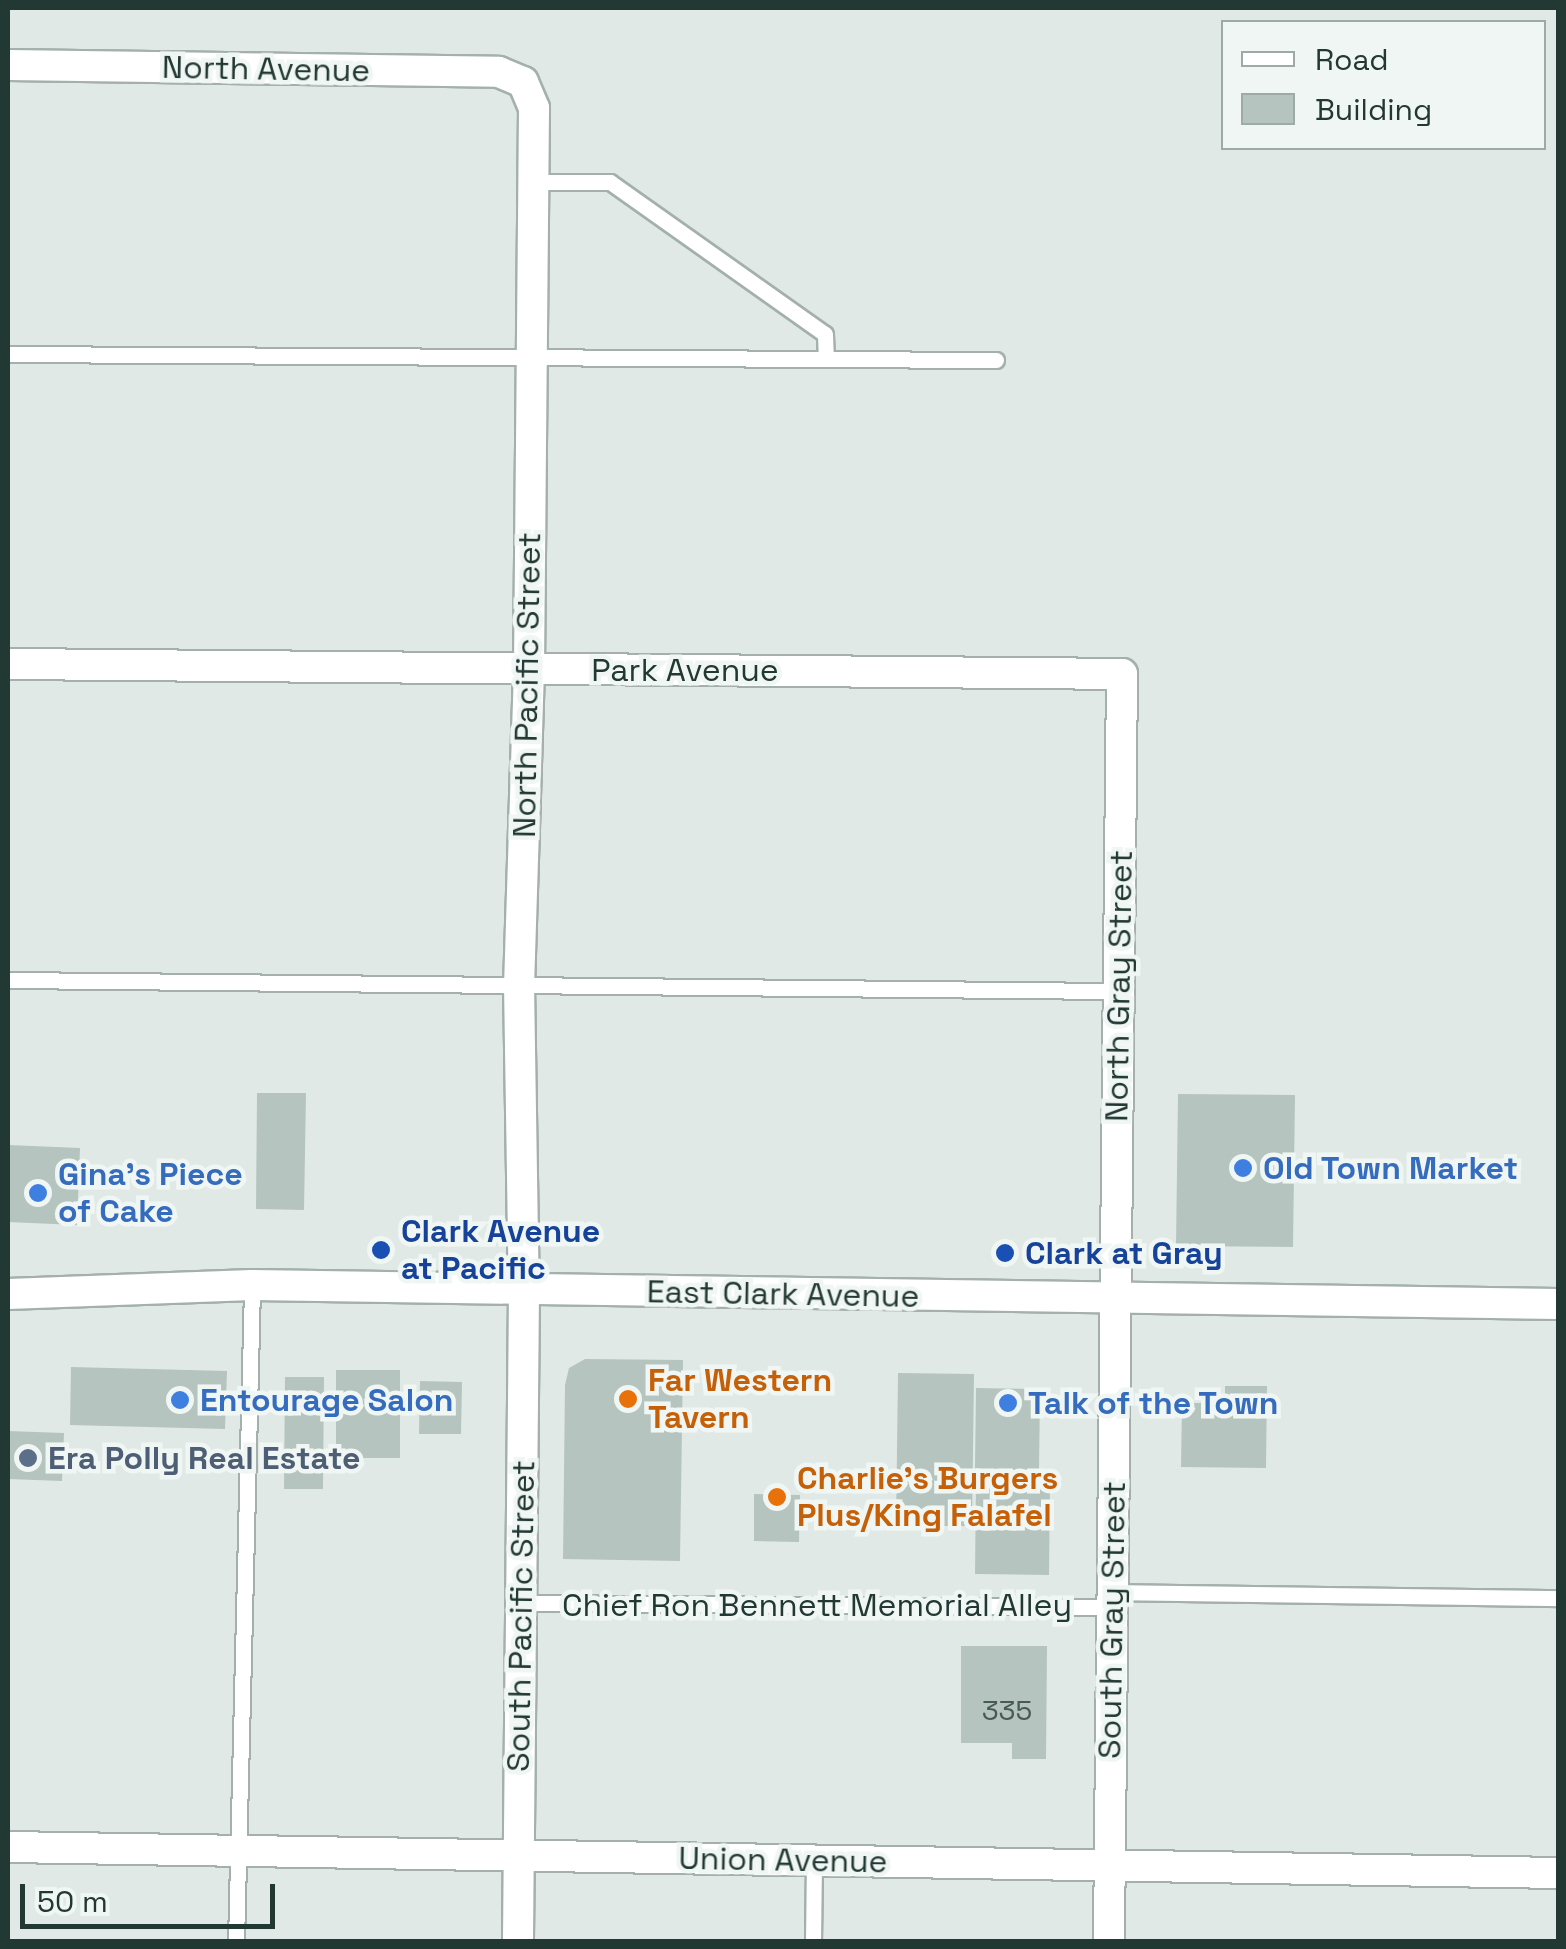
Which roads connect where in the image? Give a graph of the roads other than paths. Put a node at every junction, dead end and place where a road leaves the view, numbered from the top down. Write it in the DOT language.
graph roads {
  1 [pos="8,65"];
  2 [pos="524,82"];
  3 [pos="534,182"];
  4 [pos="8,354"];
  5 [pos="531,358"];
  6 [pos="826,360"];
  7 [pos="996,360"];
  8 [pos="8,664"];
  9 [pos="529,669"];
  10 [pos="1122,674"];
  11 [pos="8,980"];
  12 [pos="519,984"];
  13 [pos="1119,990"];
  14 [pos="252,1285"];
  15 [pos="524,1291"];
  16 [pos="8,1294"];
  17 [pos="1116,1298"];
  18 [pos="1558,1304"];
  19 [pos="1558,1598"];
  20 [pos="1113,1599"];
  21 [pos="520,1603"];
  22 [pos="8,1847"];
  23 [pos="238,1851"];
  24 [pos="519,1856"];
  25 [pos="814,1860"];
  26 [pos="1110,1865"];
  27 [pos="1558,1873"];
  28 [pos="236,1942"];
  29 [pos="518,1942"];
  30 [pos="814,1942"];
  31 [pos="1109,1942"];
  1 -- 2 [label="street, North Avenue"];
  2 -- 3 [label="street, North Pacific Street"];
  3 -- 5 [label="street, North Pacific Street"];
  3 -- 6 [label="lane"];
  4 -- 5 [label="lane"];
  5 -- 6 [label="lane"];
  5 -- 9 [label="street, North Pacific Street"];
  6 -- 7 [label="lane"];
  8 -- 9 [label="street, Park Avenue"];
  9 -- 10 [label="street, Park Avenue"];
  9 -- 12 [label="street, North Pacific Street"];
  10 -- 13 [label="street, North Gray Street"];
  11 -- 12 [label="lane"];
  12 -- 13 [label="lane"];
  12 -- 15 [label="street, North Pacific Street"];
  13 -- 17 [label="street, North Gray Street"];
  14 -- 15 [label="street, East Clark Avenue"];
  14 -- 16 [label="street, East Clark Avenue"];
  14 -- 23 [label="lane"];
  15 -- 17 [label="street, East Clark Avenue"];
  15 -- 21 [label="street, South Pacific Street"];
  17 -- 18 [label="street, East Clark Avenue"];
  17 -- 20 [label="street, South Gray Street"];
  19 -- 20 [label="lane, Chief Ron Bennett Memorial Alley"];
  20 -- 21 [label="lane, Chief Ron Bennett Memorial Alley"];
  20 -- 26 [label="street, South Gray Street"];
  21 -- 24 [label="street, South Pacific Street"];
  22 -- 23 [label="street, Union Avenue"];
  23 -- 24 [label="street, Union Avenue"];
  23 -- 28 [label="lane"];
  24 -- 25 [label="street, Union Avenue"];
  24 -- 29 [label="street, South Pacific Street"];
  25 -- 26 [label="street, Union Avenue"];
  25 -- 30 [label="lane"];
  26 -- 27 [label="street, Union Avenue"];
  26 -- 31 [label="street, South Gray Street"];
}
